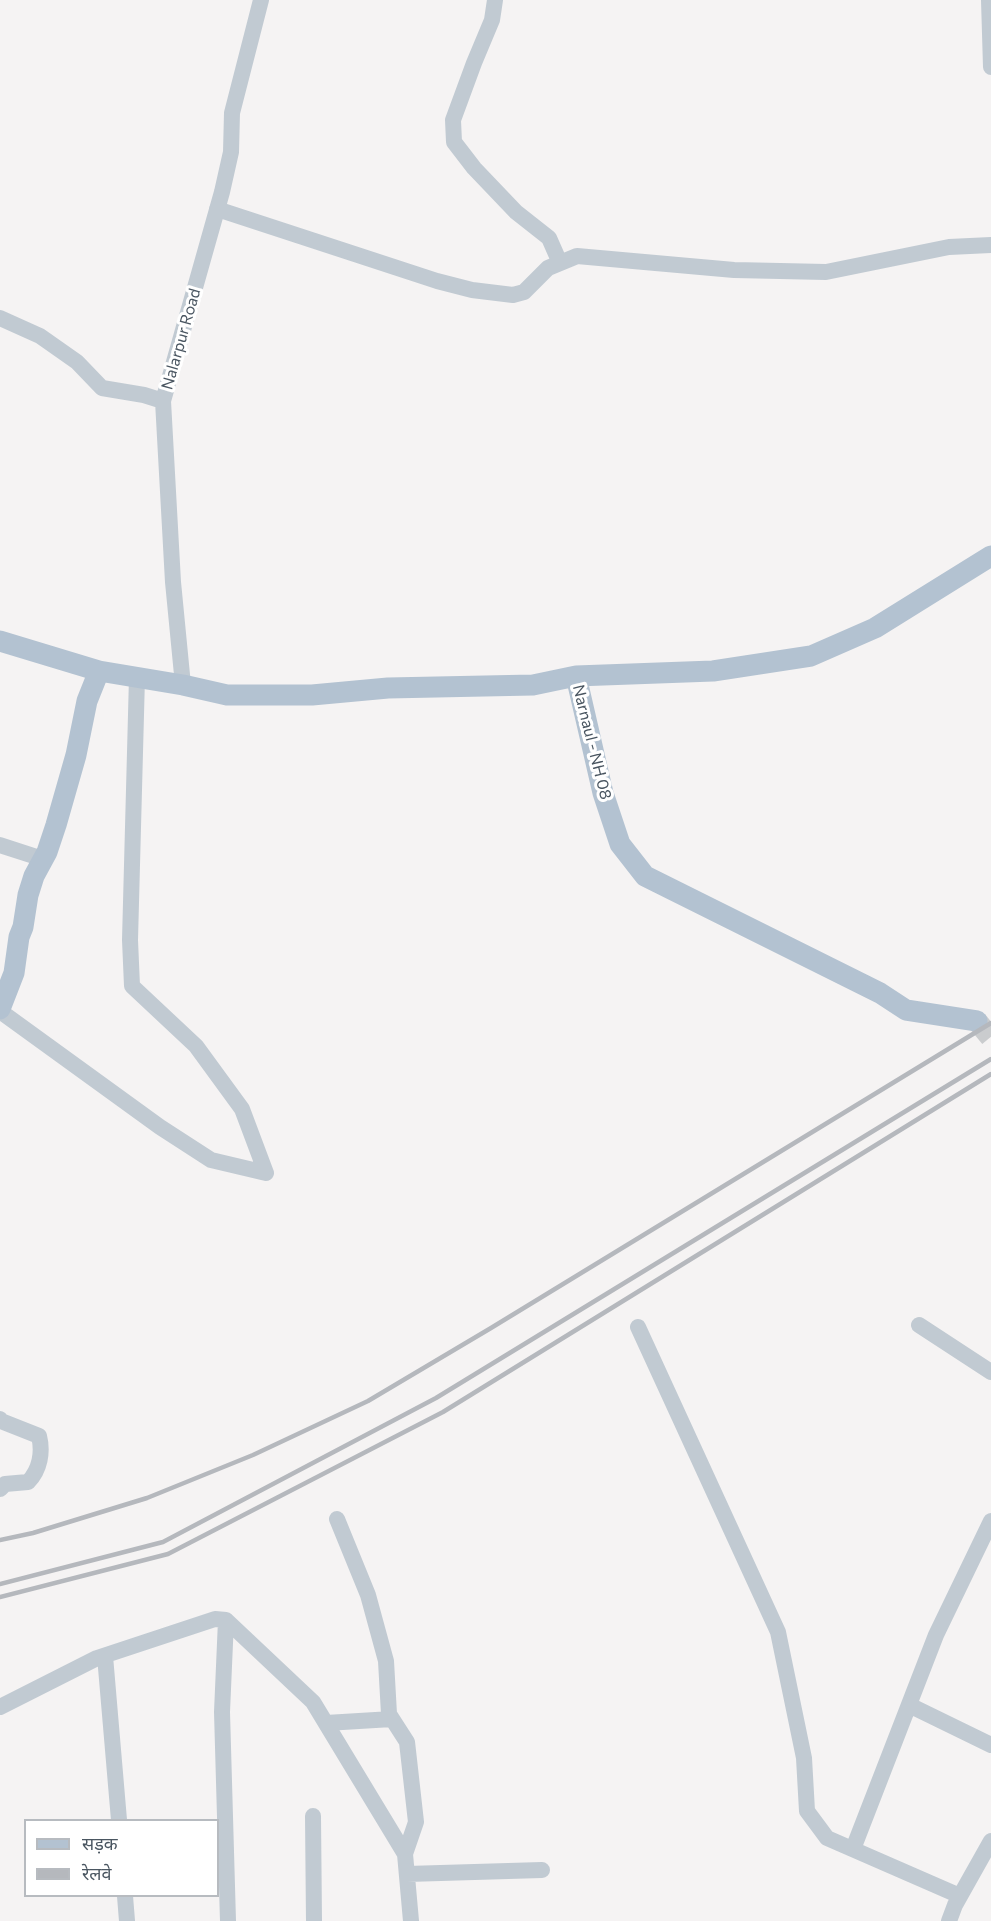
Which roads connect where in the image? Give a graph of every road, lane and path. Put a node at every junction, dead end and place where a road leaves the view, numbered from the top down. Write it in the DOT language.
graph roads {
  1 [pos="261,0"];
  2 [pos="495,0"];
  3 [pos="989,0"];
  4 [pos="991,67"];
  5 [pos="217,209"];
  6 [pos="991,245"];
  7 [pos="560,263"];
  8 [pos="0,318"];
  9 [pos="163,401"];
  10 [pos="991,556"];
  11 [pos="0,641"];
  12 [pos="99,671"];
  13 [pos="576,676"];
  14 [pos="136,677"];
  15 [pos="183,685"];
  16 [pos="0,845"];
  17 [pos="43,859"];
  18 [pos="0,1010"];
  19 [pos="977,1021"];
  20 [pos="919,1326"];
  21 [pos="638,1327"];
  22 [pos="991,1372"];
  23 [pos="0,1419"];
  24 [pos="0,1490"];
  25 [pos="337,1519"];
  26 [pos="991,1521"];
  27 [pos="226,1620"];
  28 [pos="105,1656"];
  29 [pos="909,1706"];
  30 [pos="0,1707"];
  31 [pos="392,1719"];
  32 [pos="326,1724"];
  33 [pos="991,1745"];
  34 [pos="313,1816"];
  35 [pos="119,1819"];
  36 [pos="991,1841"];
  37 [pos="853,1849"];
  38 [pos="405,1854"];
  39 [pos="542,1870"];
  40 [pos="407,1874"];
  41 [pos="960,1896"];
  42 [pos="125,1897"];
  43 [pos="127,1921"];
  44 [pos="228,1921"];
  45 [pos="314,1921"];
  46 [pos="411,1921"];
  47 [pos="949,1921"];
  1 -- 5 [label="street, Nalarpur Road"];
  2 -- 7 [label="street"];
  3 -- 4 [label="street"];
  5 -- 7 [label="street"];
  5 -- 9 [label="street, Nalarpur Road"];
  6 -- 7 [label="street"];
  8 -- 9 [label="street"];
  9 -- 15 [label="street, Nalarpur Road"];
  10 -- 13 [label="main road, Narnaul - NH 08"];
  11 -- 12 [label="main road"];
  12 -- 14 [label="main road"];
  12 -- 17 [label="main road"];
  13 -- 15 [label="main road"];
  13 -- 19 [label="main road, Narnaul - NH 08"];
  14 -- 15 [label="main road"];
  14 -- 18 [label="street"];
  16 -- 17 [label="street"];
  17 -- 18 [label="main road"];
  20 -- 22 [label="street"];
  21 -- 37 [label="street"];
  23 -- 24 [label="street"];
  25 -- 31 [label="street"];
  26 -- 29 [label="street"];
  27 -- 28 [label="street"];
  27 -- 32 [label="street"];
  27 -- 44 [label="street"];
  28 -- 30 [label="street"];
  28 -- 35 [label="street"];
  29 -- 33 [label="street"];
  29 -- 37 [label="street"];
  31 -- 32 [label="street"];
  31 -- 38 [label="street"];
  32 -- 38 [label="street"];
  34 -- 45 [label="street"];
  36 -- 41 [label="street"];
  37 -- 41 [label="street"];
  38 -- 40 [label="street"];
  39 -- 40 [label="street"];
  40 -- 46 [label="street"];
  41 -- 47 [label="street"];
  42 -- 43 [label="street"];
}
